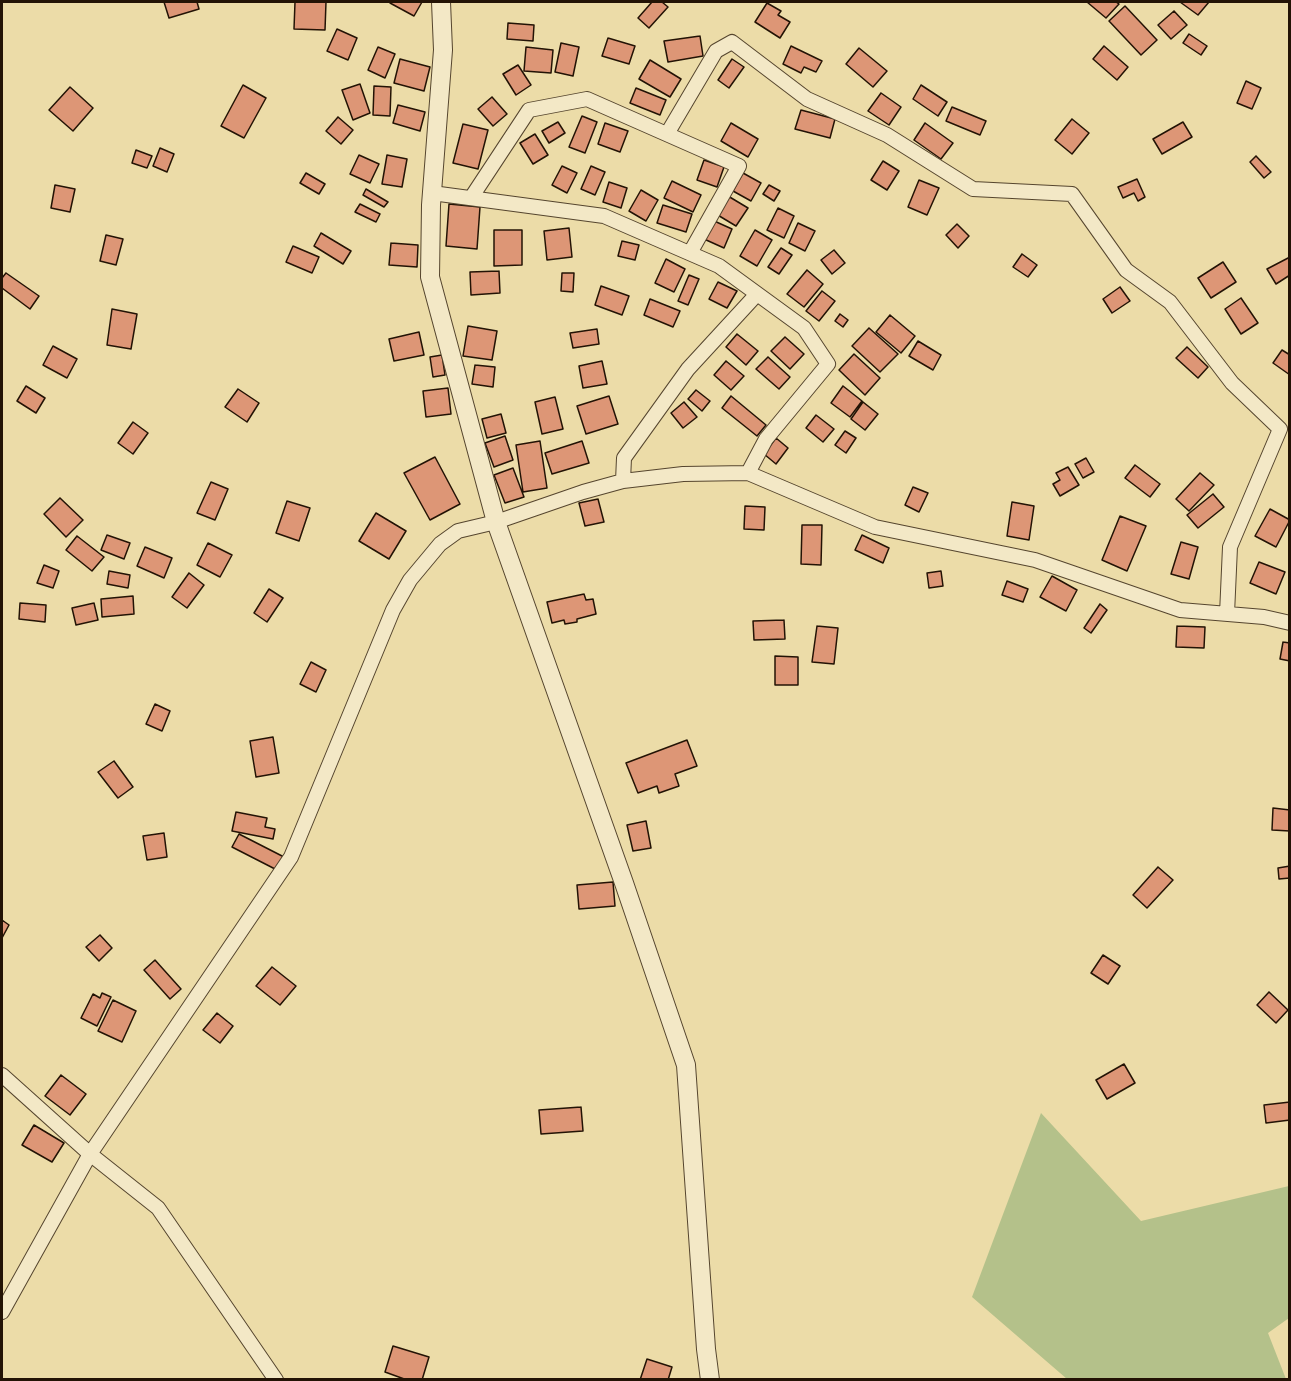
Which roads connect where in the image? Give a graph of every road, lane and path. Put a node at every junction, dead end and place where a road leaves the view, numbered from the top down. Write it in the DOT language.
graph roads {
  1 [pos="441,2"];
  2 [pos="667,134"];
  3 [pos="432,193"];
  4 [pos="471,198"];
  5 [pos="690,254"];
  6 [pos="757,294"];
  7 [pos="748,473"];
  8 [pos="623,481"];
  9 [pos="496,522"];
  10 [pos="1227,614"];
  11 [pos="1290,623"];
  12 [pos="2,1075"];
  13 [pos="90,1154"];
  14 [pos="2,1312"];
  15 [pos="276,1380"];
  16 [pos="710,1380"];
  1 -- 3 [label="street"];
  2 -- 4 [label="street"];
  2 -- 5 [label="street"];
  2 -- 10 [label="street"];
  3 -- 4 [label="street"];
  3 -- 9 [label="street"];
  4 -- 5 [label="street"];
  5 -- 6 [label="street"];
  6 -- 7 [label="street"];
  6 -- 8 [label="street"];
  7 -- 8 [label="street"];
  7 -- 10 [label="street"];
  8 -- 9 [label="street"];
  9 -- 13 [label="street"];
  9 -- 16 [label="street"];
  10 -- 11 [label="street"];
  12 -- 13 [label="street"];
  13 -- 14 [label="street"];
  13 -- 15 [label="street"];
}
